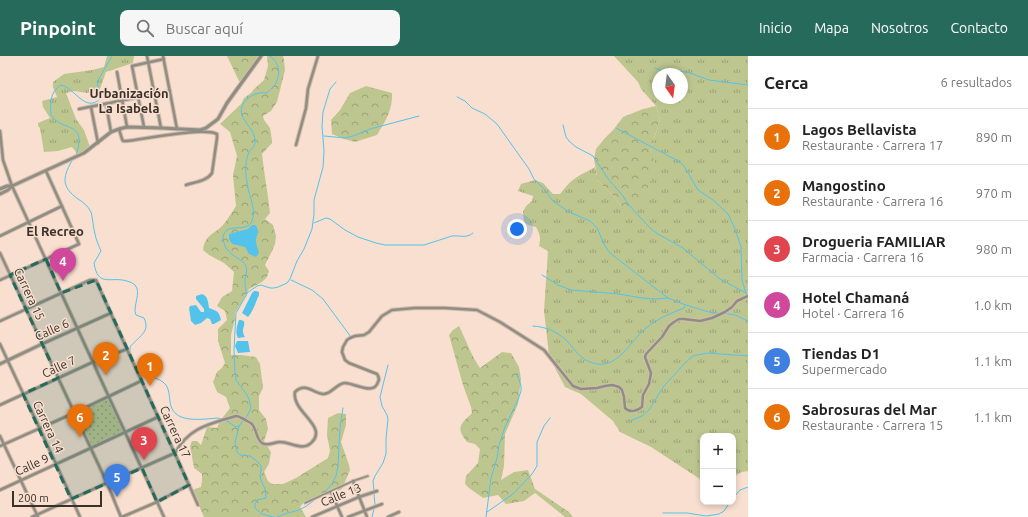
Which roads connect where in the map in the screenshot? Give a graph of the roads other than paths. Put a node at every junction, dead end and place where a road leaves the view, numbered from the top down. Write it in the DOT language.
graph roads {
  1 [pos="147,56"];
  2 [pos="261,56"];
  3 [pos="318,56"];
  4 [pos="163,58"];
  5 [pos="148,62"];
  6 [pos="116,72"];
  7 [pos="170,91"];
  8 [pos="155,94"];
  9 [pos="138,97"];
  10 [pos="122,101"];
  11 [pos="106,104"];
  12 [pos="91,107"];
  13 [pos="79,109"];
  14 [pos="127,128"];
  15 [pos="144,128"];
  16 [pos="161,128"];
  17 [pos="120,129"];
  18 [pos="177,129"];
  19 [pos="0,132"];
  20 [pos="112,132"];
  21 [pos="98,142"];
  22 [pos="296,145"];
  23 [pos="46,171"];
  24 [pos="186,185"];
  25 [pos="12,186"];
  26 [pos="0,189"];
  27 [pos="0,194"];
  28 [pos="62,206"];
  29 [pos="29,222"];
  30 [pos="0,236"];
  31 [pos="0,253"];
  32 [pos="46,259"];
  33 [pos="10,275"];
  34 [pos="0,280"];
  35 [pos="61,293"];
  36 [pos="748,296"];
  37 [pos="26,309"];
  38 [pos="111,313"];
  39 [pos="0,321"];
  40 [pos="78,328"];
  41 [pos="0,344"];
  42 [pos="42,344"];
  43 [pos="126,349"];
  44 [pos="8,360"];
  45 [pos="93,362"];
  46 [pos="0,364"];
  47 [pos="58,378"];
  48 [pos="142,381"];
  49 [pos="23,394"];
  50 [pos="109,396"];
  51 [pos="0,405"];
  52 [pos="74,413"];
  53 [pos="158,417"];
  54 [pos="39,428"];
  55 [pos="125,431"];
  56 [pos="0,436"];
  57 [pos="4,444"];
  58 [pos="0,446"];
  59 [pos="90,448"];
  60 [pos="176,453"];
  61 [pos="56,464"];
  62 [pos="142,468"];
  63 [pos="368,476"];
  64 [pos="21,480"];
  65 [pos="353,481"];
  66 [pos="107,483"];
  67 [pos="189,485"];
  68 [pos="0,490"];
  69 [pos="377,491"];
  70 [pos="331,492"];
  71 [pos="359,497"];
  72 [pos="71,499"];
  73 [pos="157,502"];
  74 [pos="304,503"];
  75 [pos="382,504"];
  76 [pos="198,505"];
  77 [pos="338,507"];
  78 [pos="364,510"];
  79 [pos="399,512"];
  80 [pos="38,516"];
  81 [pos="32,517"];
  82 [pos="80,517"];
  83 [pos="121,517"];
  84 [pos="164,517"];
  85 [pos="312,517"];
  86 [pos="342,517"];
  87 [pos="348,517"];
  88 [pos="367,517"];
  89 [pos="388,517"];
  1 -- 5 [label="street"];
  2 -- 18 [label="street"];
  3 -- 22 [label="street"];
  4 -- 5 [label="street"];
  4 -- 7 [label="street"];
  5 -- 8 [label="street"];
  5 -- 9 [label="street"];
  6 -- 10 [label="street"];
  7 -- 8 [label="street"];
  7 -- 18 [label="street"];
  8 -- 9 [label="street"];
  8 -- 16 [label="street"];
  9 -- 10 [label="street"];
  9 -- 15 [label="street"];
  10 -- 11 [label="street"];
  10 -- 14 [label="street"];
  11 -- 12 [label="street"];
  11 -- 20 [label="street"];
  12 -- 13 [label="street"];
  12 -- 21 [label="street"];
  14 -- 15 [label="street"];
  14 -- 17 [label="street"];
  15 -- 16 [label="street"];
  16 -- 18 [label="street"];
  17 -- 20 [label="street"];
  17 -- 24 [label="street"];
  19 -- 25 [label="street"];
  20 -- 21 [label="street"];
  21 -- 23 [label="street"];
  23 -- 25 [label="street"];
  23 -- 28 [label="street"];
  25 -- 26 [label="street"];
  25 -- 27 [label="street"];
  25 -- 29 [label="street"];
  28 -- 29 [label="street"];
  28 -- 32 [label="street"];
  29 -- 30 [label="street"];
  29 -- 32 [label="street"];
  31 -- 33 [label="street, Carrera 15"];
  32 -- 33 [label="street"];
  32 -- 35 [label="street"];
  33 -- 34 [label="street"];
  33 -- 37 [label="street, Carrera 15"];
  35 -- 37 [label="street"];
  35 -- 38 [label="street, Carrera 17"];
  35 -- 40 [label="street"];
  36 -- 60 [label="street"];
  37 -- 39 [label="street"];
  37 -- 42 [label="street, Carrera 15"];
  38 -- 40 [label="street, Calle 6"];
  38 -- 43 [label="street, Carrera 17"];
  40 -- 42 [label="street, Calle 6"];
  40 -- 45 [label="street"];
  41 -- 44 [label="street, Carrera 14"];
  42 -- 44 [label="street, Calle 6"];
  42 -- 47 [label="street, Carrera 15"];
  43 -- 45 [label="street, Calle 7"];
  43 -- 48 [label="street, Carrera 17"];
  44 -- 46 [label="street, Calle 6"];
  44 -- 49 [label="street, Carrera 14"];
  45 -- 47 [label="street, Calle 7"];
  45 -- 50 [label="street"];
  47 -- 49 [label="street, Calle 7"];
  47 -- 52 [label="street, Carrera 15"];
  48 -- 50 [label="street"];
  48 -- 53 [label="street, Carrera 17"];
  49 -- 51 [label="street, Calle 7"];
  49 -- 54 [label="street, Carrera 14"];
  50 -- 52 [label="street"];
  50 -- 55 [label="street"];
  52 -- 54 [label="street"];
  52 -- 59 [label="street, Carrera 15"];
  53 -- 55 [label="street, Calle 9"];
  53 -- 60 [label="street, Carrera 17"];
  54 -- 57 [label="street"];
  54 -- 61 [label="street, Carrera 14"];
  55 -- 59 [label="street, Calle 9"];
  55 -- 62 [label="street"];
  56 -- 57 [label="street"];
  57 -- 58 [label="street"];
  57 -- 64 [label="street"];
  59 -- 61 [label="street, Calle 9"];
  59 -- 66 [label="street, Carrera 15"];
  60 -- 62 [label="street"];
  60 -- 67 [label="street, Carrera 17"];
  61 -- 64 [label="street, Calle 9"];
  61 -- 72 [label="street, Carrera 14"];
  62 -- 66 [label="street"];
  62 -- 73 [label="street"];
  63 -- 65 [label="street"];
  64 -- 68 [label="street, Calle 9"];
  64 -- 80 [label="street"];
  65 -- 70 [label="street"];
  65 -- 71 [label="street"];
  66 -- 72 [label="street"];
  66 -- 83 [label="street, Carrera 15"];
  67 -- 73 [label="street"];
  67 -- 76 [label="street, Carrera 17"];
  69 -- 71 [label="street, Calle 13"];
  70 -- 74 [label="street"];
  70 -- 77 [label="street"];
  71 -- 77 [label="street, Calle 13"];
  71 -- 78 [label="street"];
  72 -- 80 [label="street"];
  72 -- 82 [label="street, Carrera 14"];
  73 -- 83 [label="street"];
  73 -- 84 [label="street"];
  75 -- 78 [label="street"];
  77 -- 85 [label="street, Calle 13"];
  77 -- 86 [label="street"];
  78 -- 87 [label="street"];
  78 -- 88 [label="street"];
  79 -- 89 [label="street"];
  80 -- 81 [label="street"];
}
